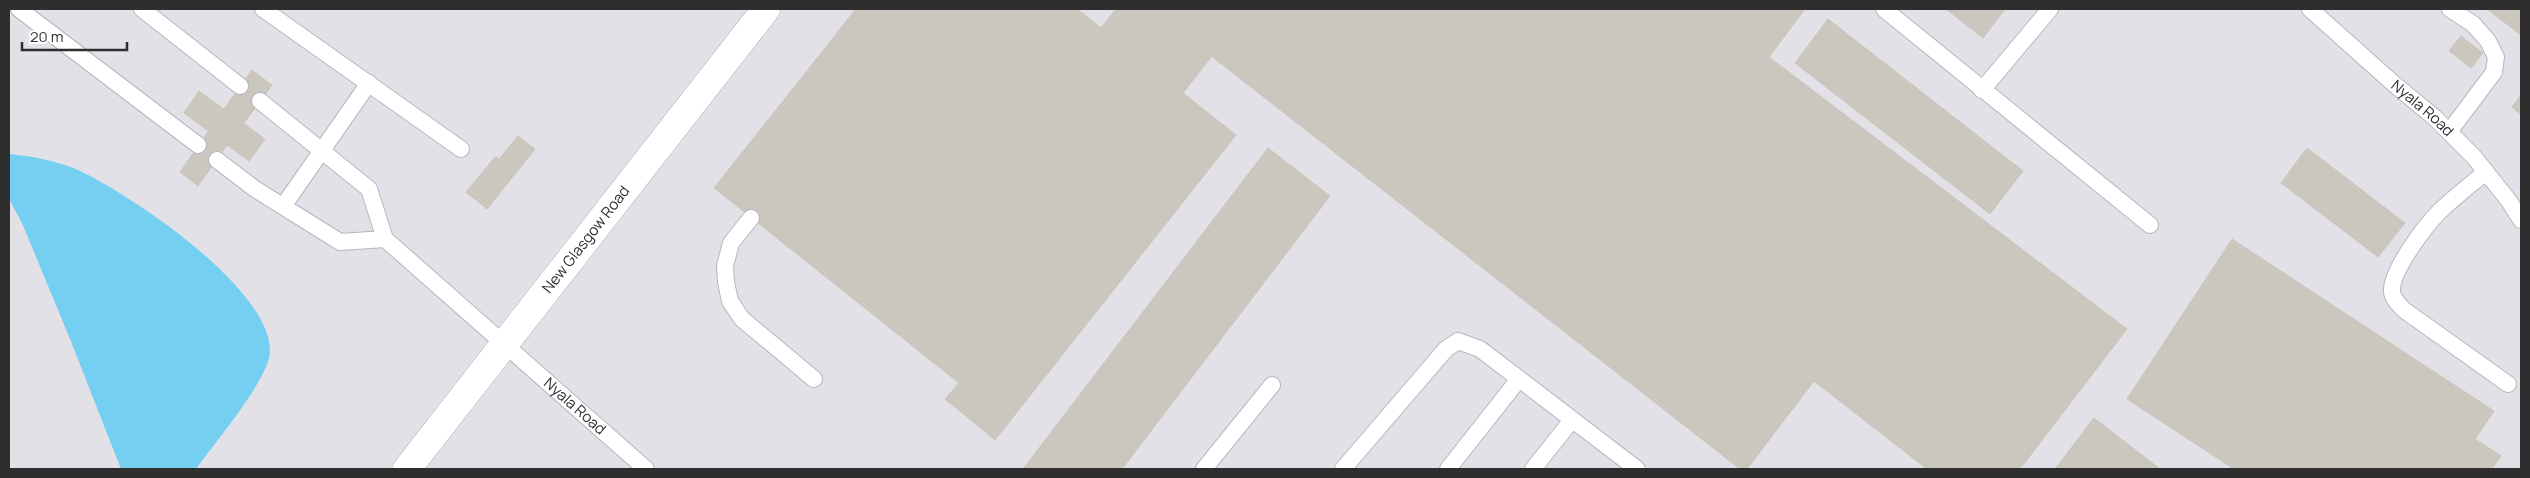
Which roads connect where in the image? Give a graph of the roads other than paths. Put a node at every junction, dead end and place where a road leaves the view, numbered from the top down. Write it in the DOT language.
graph roads {
  1 [pos="19,9"];
  2 [pos="142,9"];
  3 [pos="263,9"];
  4 [pos="766,9"];
  5 [pos="1884,9"];
  6 [pos="2050,9"];
  7 [pos="2310,9"];
  8 [pos="2450,9"];
  9 [pos="369,83"];
  10 [pos="240,86"];
  11 [pos="1982,90"];
  12 [pos="260,101"];
  13 [pos="2449,132"];
  14 [pos="198,145"];
  15 [pos="461,149"];
  16 [pos="322,151"];
  17 [pos="217,160"];
  18 [pos="2486,172"];
  19 [pos="284,205"];
  20 [pos="751,218"];
  21 [pos="2521,220"];
  22 [pos="2150,225"];
  23 [pos="385,239"];
  24 [pos="505,344"];
  25 [pos="814,379"];
  26 [pos="1520,380"];
  27 [pos="2508,384"];
  28 [pos="1272,385"];
  29 [pos="1572,420"];
  30 [pos="1628,467"];
  31 [pos="407,469"];
  32 [pos="646,469"];
  33 [pos="1204,469"];
  34 [pos="1343,469"];
  35 [pos="1448,469"];
  36 [pos="1533,469"];
  1 -- 14 [label="lane"];
  2 -- 10 [label="lane"];
  3 -- 9 [label="lane"];
  4 -- 24 [label="street, New Glasgow Road"];
  5 -- 11 [label="lane"];
  6 -- 11 [label="lane"];
  7 -- 13 [label="lane, Nyala Road"];
  8 -- 13 [label="lane"];
  9 -- 15 [label="lane"];
  9 -- 16 [label="lane"];
  11 -- 22 [label="lane"];
  12 -- 16 [label="lane"];
  13 -- 18 [label="lane, Nyala Road"];
  16 -- 19 [label="lane"];
  16 -- 23 [label="lane"];
  17 -- 19 [label="lane"];
  18 -- 21 [label="lane, Nyala Road"];
  18 -- 27 [label="lane"];
  19 -- 23 [label="lane"];
  20 -- 25 [label="lane"];
  23 -- 24 [label="lane, Nyala Road"];
  24 -- 31 [label="street, New Glasgow Road"];
  24 -- 32 [label="lane, Nyala Road"];
  26 -- 29 [label="lane"];
  26 -- 34 [label="lane"];
  26 -- 35 [label="lane"];
  28 -- 33 [label="lane"];
  29 -- 30 [label="lane"];
  29 -- 36 [label="lane"];
}
